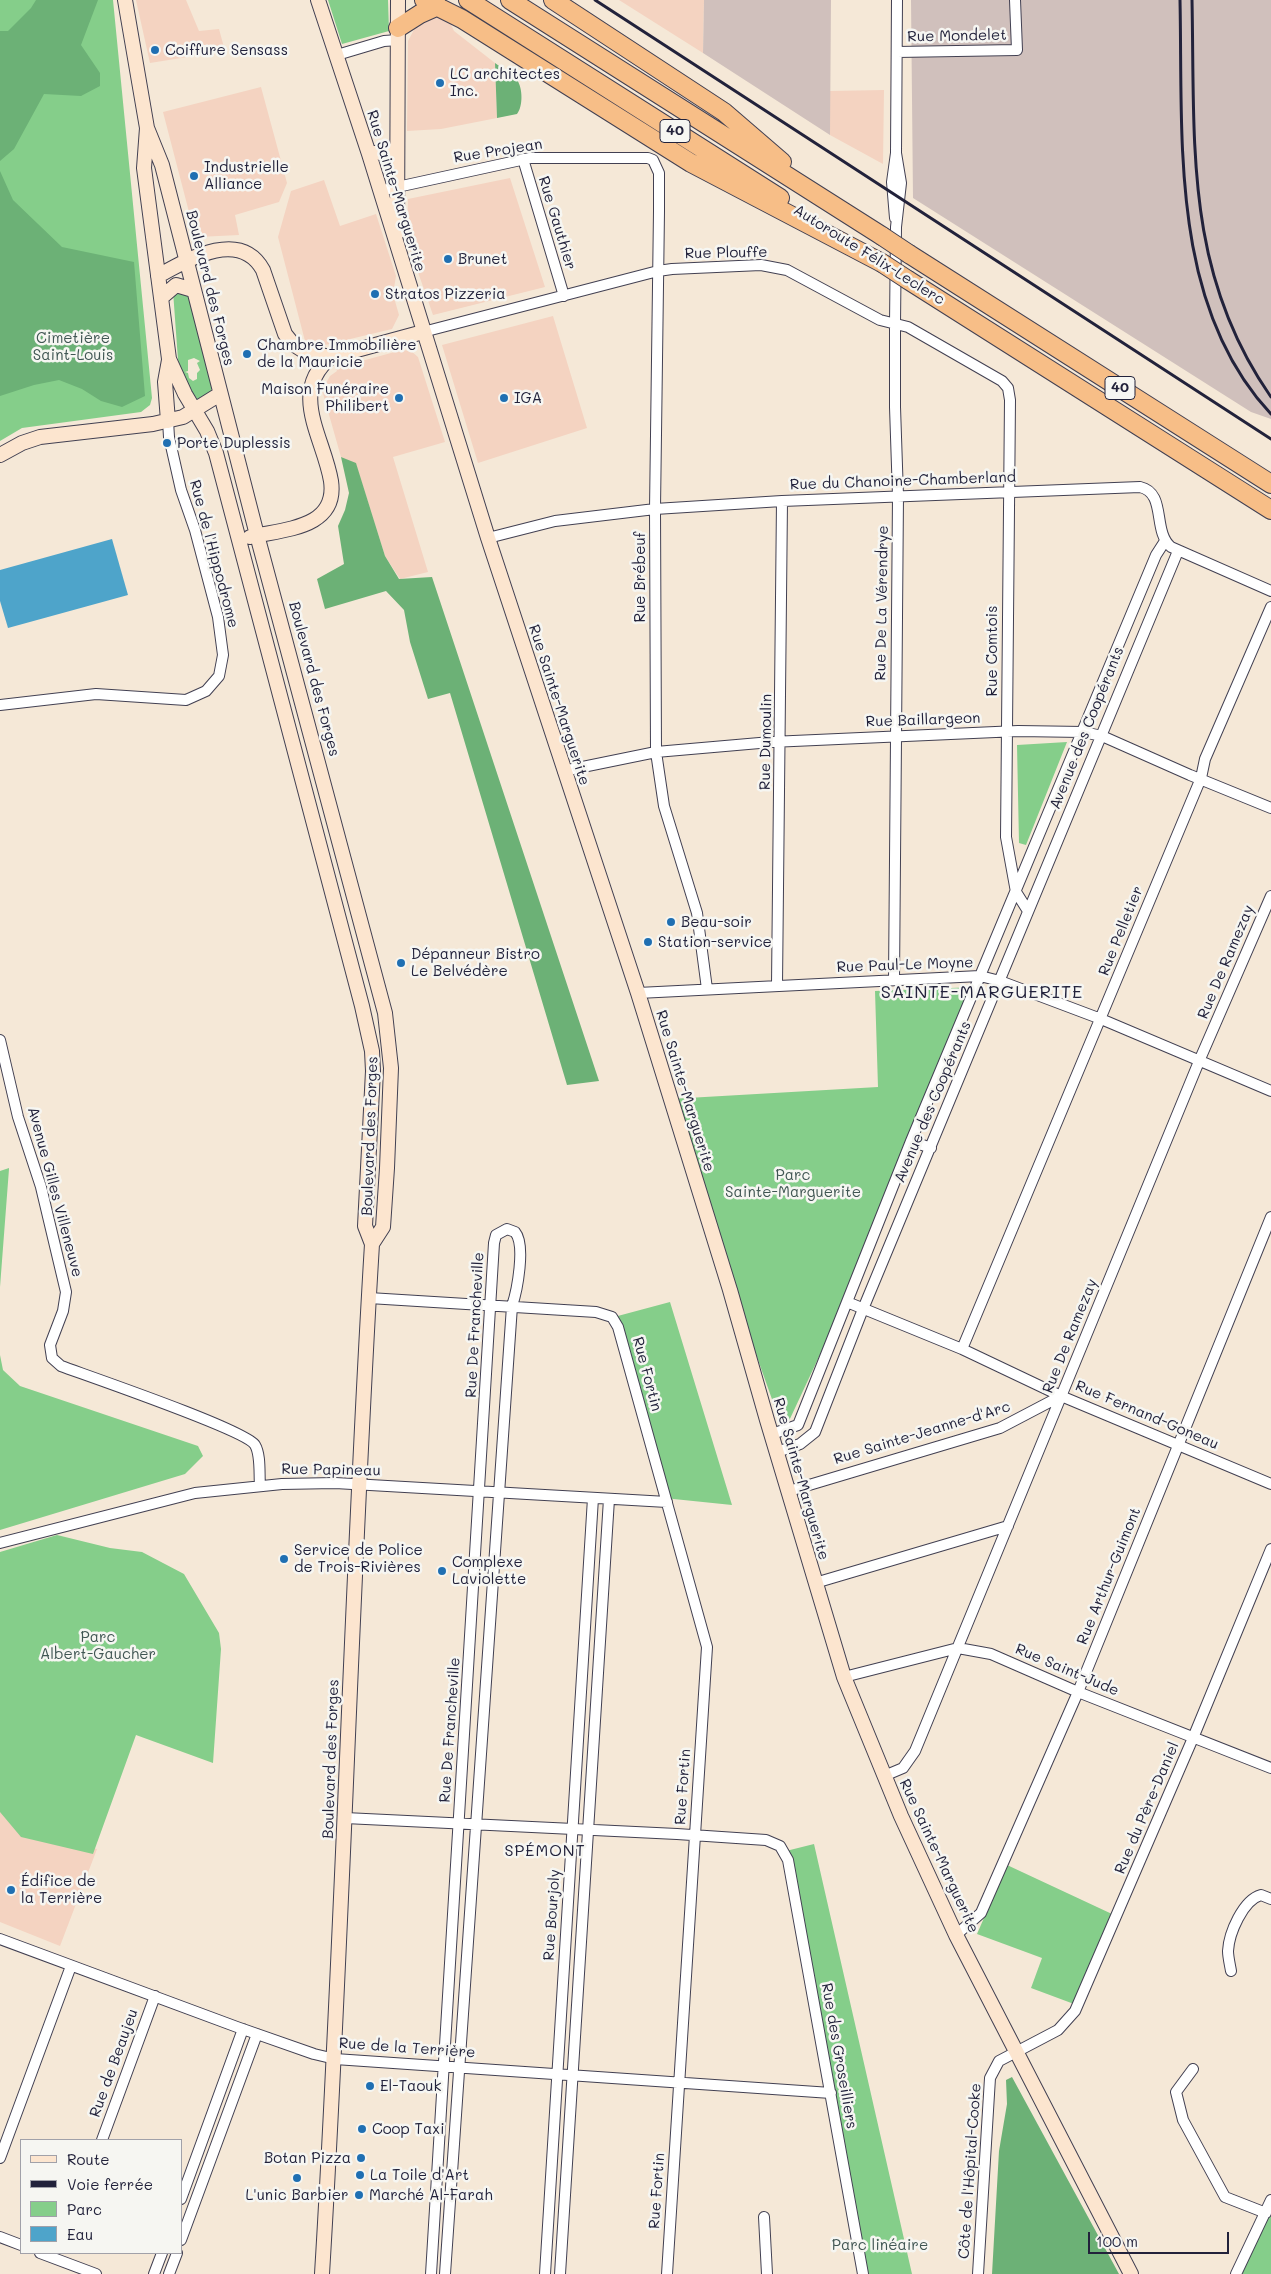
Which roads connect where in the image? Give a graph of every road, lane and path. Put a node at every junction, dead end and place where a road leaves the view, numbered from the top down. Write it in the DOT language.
graph roads {
  1 [pos="125,0"];
  2 [pos="318,0"];
  3 [pos="398,0"];
  4 [pos="468,0"];
  5 [pos="510,0"];
  6 [pos="552,0"];
  7 [pos="897,0"];
  8 [pos="1015,0"];
  9 [pos="431,3"];
  10 [pos="398,34"];
  11 [pos="897,52"];
  12 [pos="337,55"];
  13 [pos="147,128"];
  14 [pos="396,150"];
  15 [pos="369,154"];
  16 [pos="523,159"];
  17 [pos="653,160"];
  18 [pos="397,186"];
  19 [pos="379,190"];
  20 [pos="832,204"];
  21 [pos="889,232"];
  22 [pos="397,248"];
  23 [pos="186,261"];
  24 [pos="882,263"];
  25 [pos="658,271"];
  26 [pos="158,276"];
  27 [pos="193,290"];
  28 [pos="564,296"];
  29 [pos="161,298"];
  30 [pos="895,324"];
  31 [pos="423,332"];
  32 [pos="331,357"];
  33 [pos="169,359"];
  34 [pos="1006,386"];
  35 [pos="220,394"];
  36 [pos="196,411"];
  37 [pos="168,421"];
  38 [pos="0,455"];
  39 [pos="1271,484"];
  40 [pos="1009,493"];
  41 [pos="898,496"];
  42 [pos="782,501"];
  43 [pos="655,509"];
  44 [pos="1271,510"];
  45 [pos="257,535"];
  46 [pos="488,538"];
  47 [pos="240,539"];
  48 [pos="1166,542"];
  49 [pos="1178,551"];
  50 [pos="1271,591"];
  51 [pos="1271,607"];
  52 [pos="0,705"];
  53 [pos="1007,732"];
  54 [pos="1083,732"];
  55 [pos="895,736"];
  56 [pos="1102,736"];
  57 [pos="781,741"];
  58 [pos="656,752"];
  59 [pos="563,771"];
  60 [pos="1201,778"];
  61 [pos="1271,808"];
  62 [pos="338,837"];
  63 [pos="318,842"];
  64 [pos="1016,892"];
  65 [pos="1271,896"];
  66 [pos="1028,911"];
  67 [pos="980,976"];
  68 [pos="894,980"];
  69 [pos="1000,980"];
  70 [pos="777,985"];
  71 [pos="707,989"];
  72 [pos="638,993"];
  73 [pos="385,1013"];
  74 [pos="365,1018"];
  75 [pos="1101,1019"];
  76 [pos="0,1040"];
  77 [pos="1200,1059"];
  78 [pos="1271,1091"];
  79 [pos="911,1141"];
  80 [pos="930,1148"];
  81 [pos="1271,1217"];
  82 [pos="372,1244"];
  83 [pos="369,1298"];
  84 [pos="847,1302"];
  85 [pos="492,1304"];
  86 [pos="512,1306"];
  87 [pos="863,1309"];
  88 [pos="962,1348"];
  89 [pos="1061,1396"];
  90 [pos="772,1434"];
  91 [pos="1179,1444"];
  92 [pos="777,1452"];
  93 [pos="358,1484"];
  94 [pos="1271,1484"];
  95 [pos="260,1486"];
  96 [pos="789,1491"];
  97 [pos="480,1492"];
  98 [pos="499,1493"];
  99 [pos="593,1498"];
  100 [pos="609,1499"];
  101 [pos="667,1502"];
  102 [pos="1008,1526"];
  103 [pos="0,1543"];
  104 [pos="1271,1549"];
  105 [pos="815,1583"];
  106 [pos="958,1648"];
  107 [pos="844,1677"];
  108 [pos="1078,1692"];
  109 [pos="1193,1738"];
  110 [pos="1271,1768"];
  111 [pos="884,1776"];
  112 [pos="345,1818"];
  113 [pos="459,1822"];
  114 [pos="476,1823"];
  115 [pos="573,1829"];
  116 [pos="588,1830"];
  117 [pos="695,1835"];
  118 [pos="1271,1899"];
  119 [pos="956,1935"];
  120 [pos="0,1940"];
  121 [pos="71,1966"];
  122 [pos="1231,1971"];
  123 [pos="155,1996"];
  124 [pos="243,2029"];
  125 [pos="257,2034"];
  126 [pos="1016,2052"];
  127 [pos="335,2059"];
  128 [pos="444,2066"];
  129 [pos="459,2067"];
  130 [pos="1193,2069"];
  131 [pos="558,2074"];
  132 [pos="573,2075"];
  133 [pos="679,2083"];
  134 [pos="831,2093"];
  135 [pos="102,2139"];
  136 [pos="0,2158"];
  137 [pos="182,2196"];
  138 [pos="1271,2200"];
  139 [pos="1266,2213"];
  140 [pos="764,2217"];
  141 [pos="0,2237"];
  142 [pos="182,2237"];
  143 [pos="20,2246"];
  144 [pos="46,2254"];
  145 [pos="162,2254"];
  146 [pos="177,2254"];
  147 [pos="59,2256"];
  148 [pos="96,2274"];
  149 [pos="154,2274"];
  150 [pos="169,2274"];
  151 [pos="322,2274"];
  152 [pos="431,2274"];
  153 [pos="445,2274"];
  154 [pos="545,2274"];
  155 [pos="560,2274"];
  156 [pos="667,2274"];
  157 [pos="767,2274"];
  158 [pos="864,2274"];
  159 [pos="978,2274"];
  160 [pos="1132,2274"];
  161 [pos="1236,2274"];
  1 -- 13 [label="main road, Boulevard des Forges"];
  2 -- 12 [label="main road, Rue Sainte-Marguerite"];
  3 -- 10 [label="main road"];
  4 -- 24 [label="highway, Autoroute Félix-Leclerc / 40"];
  5 -- 20 [label="highway, Autoroute Félix-Leclerc / 40"];
  6 -- 20 [label="highway"];
  7 -- 11 [label="street, Rue De La Vérendrye"];
  8 -- 11 [label="street, Rue Mondelet"];
  9 -- 10 [label="highway"];
  9 -- 24 [label="highway"];
  10 -- 12 [label="street"];
  10 -- 14 [label="main road"];
  11 -- 21 [label="street, Rue De La Vérendrye"];
  12 -- 15 [label="main road, Rue Sainte-Marguerite"];
  13 -- 23 [label="main road, Boulevard des Forges"];
  13 -- 26 [label="main road, Boulevard des Forges"];
  14 -- 15 [label="main road"];
  14 -- 18 [label="main road"];
  15 -- 19 [label="main road, Rue Sainte-Marguerite"];
  16 -- 17 [label="street, Rue Projean"];
  16 -- 18 [label="street, Rue Projean"];
  16 -- 28 [label="street, Rue Gauthier"];
  17 -- 25 [label="street, Rue Brébeuf"];
  18 -- 19 [label="street, Rue Projean"];
  18 -- 22 [label="main road"];
  19 -- 22 [label="main road, Rue Sainte-Marguerite"];
  20 -- 21 [label="highway, Autoroute Félix-Leclerc / 40"];
  21 -- 30 [label="street, Rue De La Vérendrye"];
  21 -- 39 [label="highway, Autoroute Félix-Leclerc / 40, bridge"];
  22 -- 31 [label="main road, Rue Sainte-Marguerite"];
  23 -- 26 [label="main road"];
  23 -- 27 [label="main road, Boulevard des Forges"];
  23 -- 32 [label="main road"];
  24 -- 44 [label="highway, Autoroute Félix-Leclerc / 40, bridge"];
  25 -- 28 [label="street, Rue Plouffe"];
  25 -- 30 [label="street, Rue Plouffe"];
  25 -- 43 [label="street, Rue Brébeuf"];
  26 -- 29 [label="main road, Boulevard des Forges"];
  27 -- 29 [label="main road"];
  27 -- 35 [label="main road, Boulevard des Forges"];
  28 -- 31 [label="street, Rue Plouffe"];
  29 -- 33 [label="main road, Boulevard des Forges"];
  30 -- 34 [label="street, Rue Plouffe"];
  30 -- 41 [label="street, Rue De La Vérendrye"];
  31 -- 32 [label="main road"];
  31 -- 46 [label="main road, Rue Sainte-Marguerite"];
  32 -- 45 [label="main road"];
  33 -- 36 [label="main road, Boulevard des Forges"];
  33 -- 37 [label="main road"];
  34 -- 40 [label="street, Rue Comtois"];
  35 -- 36 [label="main road"];
  35 -- 45 [label="main road, Boulevard des Forges"];
  36 -- 37 [label="main road"];
  36 -- 47 [label="main road, Boulevard des Forges"];
  37 -- 38 [label="main road"];
  37 -- 52 [label="street, Rue de l'Hippodrome"];
  40 -- 41 [label="street, Rue du Chanoine-Chamberland"];
  40 -- 48 [label="street, Rue du Chanoine-Chamberland"];
  40 -- 53 [label="street, Rue Comtois"];
  41 -- 42 [label="street, Rue du Chanoine-Chamberland"];
  41 -- 55 [label="street, Rue De La Vérendrye"];
  42 -- 43 [label="street, Rue du Chanoine-Chamberland"];
  42 -- 57 [label="street, Rue Dumoulin"];
  43 -- 46 [label="street, Rue du Chanoine-Chamberland"];
  43 -- 58 [label="street, Rue Brébeuf"];
  45 -- 47 [label="main road"];
  45 -- 62 [label="main road, Boulevard des Forges"];
  46 -- 59 [label="main road, Rue Sainte-Marguerite"];
  47 -- 63 [label="main road, Boulevard des Forges"];
  48 -- 49 [label="street"];
  48 -- 54 [label="street, Avenue des Coopérants"];
  49 -- 50 [label="street"];
  49 -- 56 [label="street, Avenue des Coopérants"];
  51 -- 60 [label="street, Rue Pelletier"];
  53 -- 54 [label="street, Rue Baillargeon"];
  53 -- 55 [label="street, Rue Baillargeon"];
  53 -- 64 [label="street, Rue Comtois"];
  54 -- 56 [label="street, Rue Baillargeon"];
  54 -- 64 [label="street, Avenue des Coopérants"];
  55 -- 57 [label="street, Rue Baillargeon"];
  55 -- 68 [label="street, Rue De La Vérendrye"];
  56 -- 60 [label="street, Rue Baillargeon"];
  56 -- 66 [label="street, Avenue des Coopérants"];
  57 -- 58 [label="street, Rue Baillargeon"];
  57 -- 70 [label="street, Rue Dumoulin"];
  58 -- 59 [label="street, Rue Baillargeon"];
  58 -- 71 [label="street, Rue Brébeuf"];
  59 -- 72 [label="main road, Rue Sainte-Marguerite"];
  60 -- 61 [label="street, Rue Baillargeon"];
  60 -- 75 [label="street, Rue Pelletier"];
  62 -- 63 [label="main road"];
  62 -- 73 [label="main road, Boulevard des Forges"];
  63 -- 74 [label="main road, Boulevard des Forges"];
  64 -- 66 [label="street, Rue Comtois"];
  64 -- 67 [label="street, Avenue des Coopérants"];
  65 -- 77 [label="street, Rue De Ramezay"];
  66 -- 69 [label="street, Avenue des Coopérants"];
  67 -- 68 [label="street, Rue Paul-Le Moyne"];
  67 -- 69 [label="street, Rue Paul-Le Moyne"];
  67 -- 79 [label="street, Avenue des Coopérants"];
  68 -- 70 [label="street, Rue Paul-Le Moyne"];
  69 -- 75 [label="street, Rue Paul-Le Moyne"];
  69 -- 80 [label="street, Avenue des Coopérants"];
  70 -- 71 [label="street, Rue Paul-Le Moyne"];
  71 -- 72 [label="street, Rue Paul-Le Moyne"];
  72 -- 90 [label="main road, Rue Sainte-Marguerite"];
  73 -- 74 [label="main road"];
  73 -- 82 [label="main road, Boulevard des Forges"];
  74 -- 82 [label="main road, Boulevard des Forges"];
  75 -- 77 [label="street, Rue Paul-Le Moyne"];
  75 -- 88 [label="street, Rue Pelletier"];
  76 -- 95 [label="street, Avenue Gilles Villeneuve"];
  77 -- 78 [label="street, Rue Paul-Le Moyne"];
  77 -- 89 [label="street, Rue De Ramezay"];
  79 -- 80 [label="street"];
  79 -- 84 [label="street, Avenue des Coopérants"];
  80 -- 87 [label="street, Avenue des Coopérants"];
  81 -- 91 [label="street, Rue Arthur-Guimont"];
  82 -- 83 [label="main road, Boulevard des Forges"];
  83 -- 85 [label="street"];
  83 -- 93 [label="main road, Boulevard des Forges"];
  84 -- 87 [label="street, Rue Fernand-Goneau"];
  84 -- 90 [label="street, Avenue des Coopérants"];
  85 -- 86 [label="street"];
  85 -- 86 [label="street, Rue De Francheville"];
  85 -- 97 [label="street, Rue De Francheville"];
  86 -- 98 [label="street, Rue De Francheville"];
  86 -- 101 [label="street, Rue Fortin"];
  87 -- 88 [label="street, Rue Fernand-Goneau"];
  87 -- 92 [label="street, Avenue des Coopérants"];
  88 -- 89 [label="street, Rue Fernand-Goneau"];
  89 -- 91 [label="street, Rue Fernand-Goneau"];
  89 -- 96 [label="street, Rue Sainte-Jeanne-d'Arc"];
  89 -- 102 [label="street, Rue De Ramezay"];
  90 -- 92 [label="main road, Rue Sainte-Marguerite"];
  91 -- 94 [label="street, Rue Fernand-Goneau"];
  91 -- 108 [label="street, Rue Arthur-Guimont"];
  92 -- 96 [label="main road, Rue Sainte-Marguerite"];
  93 -- 95 [label="street, Rue Papineau"];
  93 -- 97 [label="street, Rue Papineau"];
  93 -- 112 [label="main road, Boulevard des Forges"];
  95 -- 103 [label="street, Rue Papineau"];
  96 -- 105 [label="main road, Rue Sainte-Marguerite"];
  97 -- 98 [label="street, Rue Papineau"];
  97 -- 113 [label="street, Rue De Francheville"];
  98 -- 99 [label="street, Rue Papineau"];
  98 -- 114 [label="street, Rue De Francheville"];
  99 -- 100 [label="street, Rue Papineau"];
  99 -- 115 [label="street, Rue Bourjoly"];
  100 -- 101 [label="street, Rue Papineau"];
  100 -- 116 [label="street, Rue Bourjoly"];
  101 -- 117 [label="street, Rue Fortin"];
  102 -- 105 [label="street"];
  102 -- 106 [label="street, Rue De Ramezay"];
  104 -- 109 [label="street, Rue du Père-Daniel"];
  105 -- 107 [label="main road, Rue Sainte-Marguerite"];
  106 -- 107 [label="street, Rue Saint-Jude"];
  106 -- 108 [label="street, Rue Saint-Jude"];
  106 -- 111 [label="street, Rue De Ramezay"];
  107 -- 111 [label="main road, Rue Sainte-Marguerite"];
  108 -- 109 [label="street, Rue Saint-Jude"];
  108 -- 119 [label="street, Rue Arthur-Guimont"];
  109 -- 110 [label="street, Rue Saint-Jude"];
  109 -- 126 [label="street, Rue du Père-Daniel"];
  111 -- 119 [label="main road, Rue Sainte-Marguerite"];
  112 -- 113 [label="street"];
  112 -- 127 [label="main road, Boulevard des Forges"];
  113 -- 114 [label="street"];
  113 -- 128 [label="street, Rue De Francheville"];
  114 -- 115 [label="street"];
  114 -- 129 [label="street, Rue De Francheville"];
  115 -- 116 [label="street"];
  115 -- 131 [label="street, Rue Bourjoly"];
  116 -- 117 [label="street"];
  116 -- 132 [label="street, Rue Bourjoly"];
  117 -- 133 [label="street, Rue Fortin"];
  117 -- 134 [label="street, Rue des Groseilliers"];
  118 -- 122 [label="street"];
  119 -- 126 [label="main road, Rue Sainte-Marguerite"];
  120 -- 121 [label="street, Rue de la Terrière"];
  121 -- 123 [label="street, Rue de la Terrière"];
  121 -- 136 [label="street"];
  123 -- 124 [label="street, Rue de la Terrière"];
  123 -- 135 [label="street, Rue de Beaujeu"];
  124 -- 125 [label="street, Rue de la Terrière"];
  124 -- 137 [label="street"];
  125 -- 127 [label="street, Rue de la Terrière"];
  125 -- 142 [label="street"];
  126 -- 159 [label="street, Côte de l'Hôpital-Cooke"];
  126 -- 160 [label="main road, Rue Sainte-Marguerite"];
  127 -- 128 [label="street, Rue de la Terrière"];
  127 -- 151 [label="main road, Boulevard des Forges"];
  128 -- 129 [label="street, Rue de la Terrière"];
  128 -- 152 [label="street, Rue De Francheville"];
  129 -- 131 [label="street, Rue de la Terrière"];
  129 -- 153 [label="street, Rue De Francheville"];
  130 -- 139 [label="street"];
  131 -- 132 [label="street, Rue de la Terrière"];
  131 -- 154 [label="street, Rue Bourjoly"];
  132 -- 133 [label="street, Rue de la Terrière"];
  132 -- 155 [label="street, Rue Bourjoly"];
  133 -- 134 [label="street, Rue de la Terrière"];
  133 -- 156 [label="street, Rue Fortin"];
  134 -- 158 [label="street, Rue des Groseilliers"];
  138 -- 139 [label="street"];
  139 -- 161 [label="street"];
  140 -- 157 [label="street"];
  141 -- 143 [label="street"];
  144 -- 147 [label="street"];
  145 -- 149 [label="street"];
  146 -- 150 [label="street"];
  147 -- 148 [label="street"];
}
